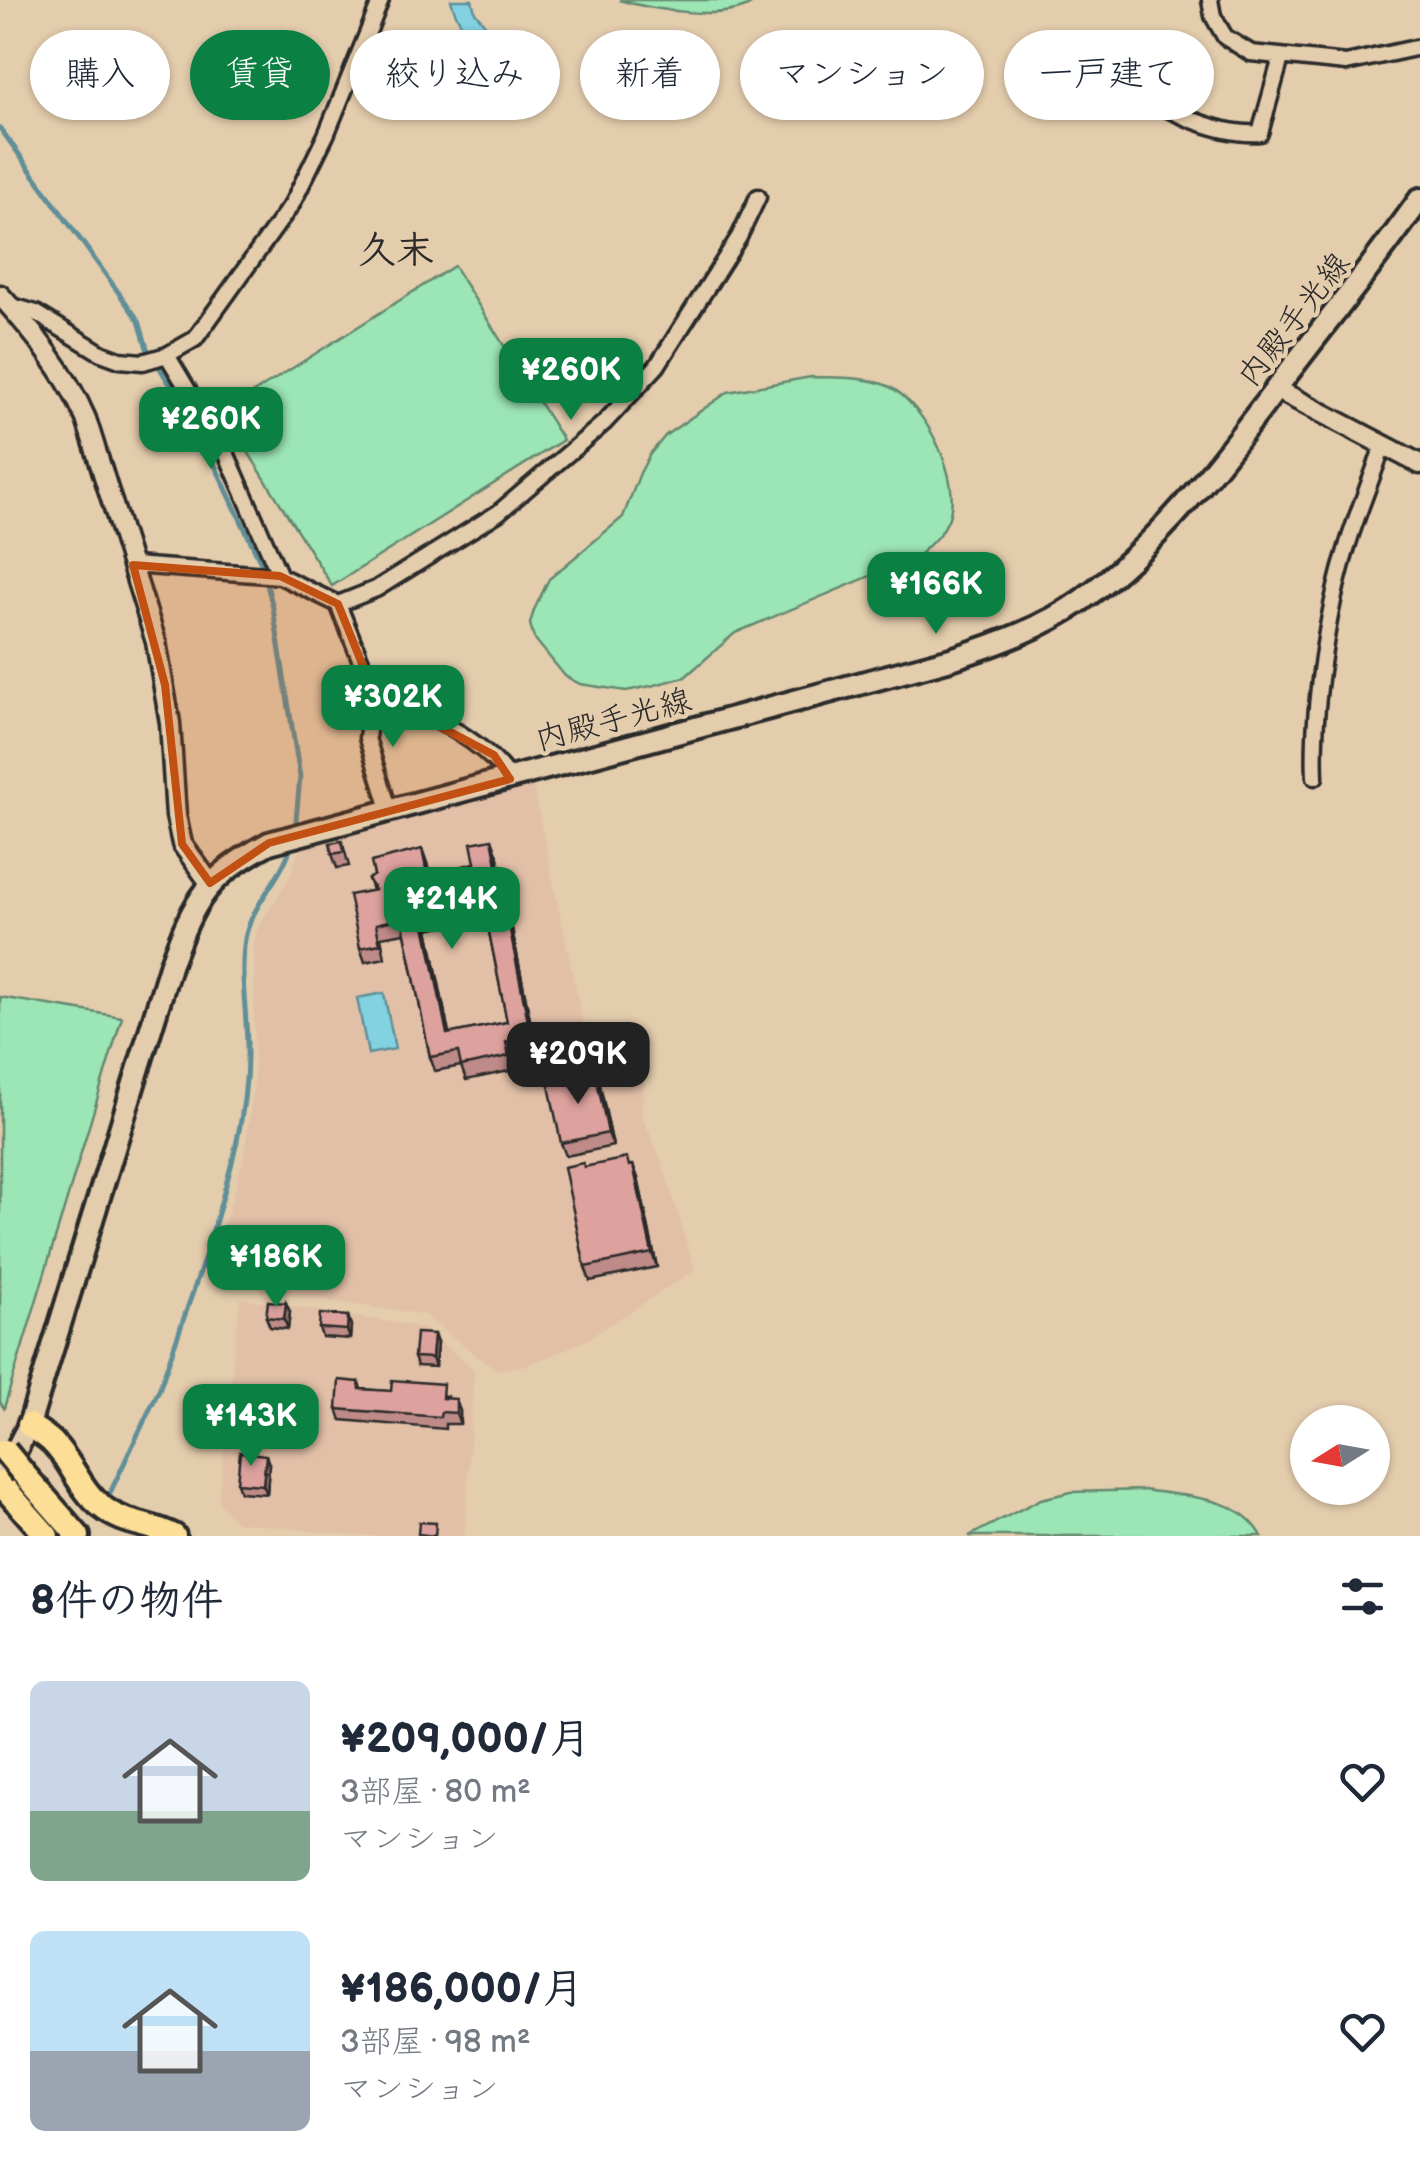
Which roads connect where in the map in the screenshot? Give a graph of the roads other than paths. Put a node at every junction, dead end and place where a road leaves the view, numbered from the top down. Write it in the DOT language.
graph roads {
  1 [pos="381,0"];
  2 [pos="1210,0"];
  3 [pos="1420,47"];
  4 [pos="1282,58"];
  5 [pos="1203,120"];
  6 [pos="758,198"];
  7 [pos="1420,199"];
  8 [pos="4,300"];
  9 [pos="167,355"];
  10 [pos="1276,389"];
  11 [pos="1383,445"];
  12 [pos="1420,464"];
  13 [pos="134,565"];
  14 [pos="280,576"];
  15 [pos="338,604"];
  16 [pos="373,690"];
  17 [pos="1315,777"];
  18 [pos="510,779"];
  19 [pos="390,812"];
  20 [pos="210,882"];
  21 [pos="29,1425"];
  22 [pos="2,1447"];
  23 [pos="4,1487"];
  24 [pos="142,1531"];
  25 [pos="46,1536"];
  26 [pos="78,1536"];
  27 [pos="174,1536"];
  1 -- 9 [label="street"];
  2 -- 4 [label="street"];
  3 -- 4 [label="street"];
  4 -- 5 [label="street"];
  6 -- 15 [label="street"];
  7 -- 10 [label="main road, 内殿手光線"];
  8 -- 9 [label="street"];
  8 -- 13 [label="street"];
  9 -- 14 [label="street"];
  10 -- 11 [label="street"];
  10 -- 18 [label="main road, 内殿手光線"];
  11 -- 12 [label="street"];
  11 -- 17 [label="street"];
  13 -- 14 [label="street"];
  13 -- 20 [label="street"];
  14 -- 15 [label="street"];
  15 -- 16 [label="street"];
  16 -- 18 [label="street"];
  16 -- 19 [label="street"];
  18 -- 19 [label="main road, 内殿手光線"];
  19 -- 20 [label="main road, 内殿手光線"];
  20 -- 21 [label="main road, 内殿手光線"];
  21 -- 23 [label="main road, 内殿手光線"];
  21 -- 24 [label="highway"];
  22 -- 26 [label="highway, bridge"];
  23 -- 25 [label="highway"];
  24 -- 27 [label="highway"];
}
